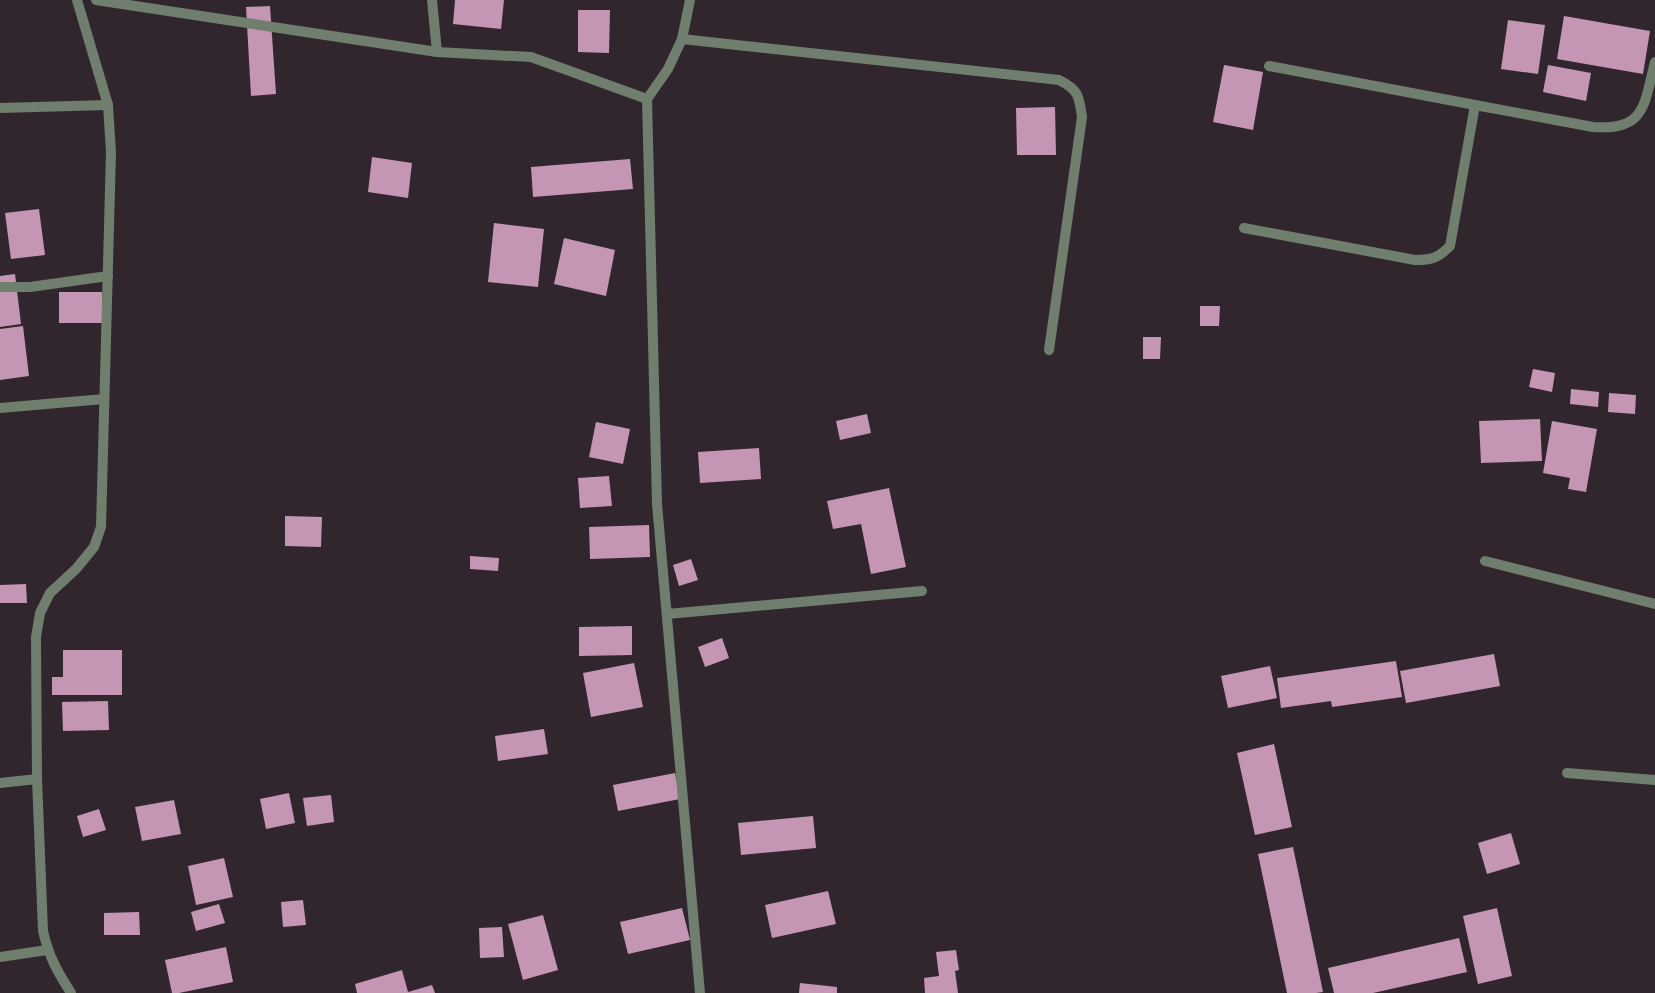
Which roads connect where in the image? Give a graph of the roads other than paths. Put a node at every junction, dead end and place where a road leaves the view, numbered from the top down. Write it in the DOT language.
graph roads {
  1 [pos="77,0"];
  2 [pos="96,0"];
  3 [pos="432,0"];
  4 [pos="690,0"];
  5 [pos="682,40"];
  6 [pos="437,52"];
  7 [pos="1655,62"];
  8 [pos="1269,66"];
  9 [pos="647,99"];
  10 [pos="1475,105"];
  11 [pos="108,106"];
  12 [pos="0,108"];
  13 [pos="1244,228"];
  14 [pos="108,276"];
  15 [pos="0,287"];
  16 [pos="1050,350"];
  17 [pos="104,400"];
  18 [pos="0,408"];
  19 [pos="1485,561"];
  20 [pos="922,591"];
  21 [pos="1655,604"];
  22 [pos="667,614"];
  23 [pos="1567,773"];
  24 [pos="37,779"];
  25 [pos="1655,780"];
  26 [pos="0,783"];
  27 [pos="48,950"];
  28 [pos="0,957"];
  29 [pos="71,993"];
  30 [pos="700,993"];
  1 -- 11 [label="street"];
  2 -- 6 [label="street"];
  3 -- 6 [label="street"];
  4 -- 5 [label="street"];
  5 -- 9 [label="street"];
  5 -- 16 [label="street"];
  6 -- 9 [label="street"];
  7 -- 10 [label="street"];
  8 -- 10 [label="street"];
  9 -- 22 [label="street"];
  10 -- 13 [label="street"];
  11 -- 12 [label="street"];
  11 -- 14 [label="street"];
  14 -- 15 [label="street"];
  14 -- 17 [label="street"];
  17 -- 18 [label="street"];
  17 -- 24 [label="street"];
  19 -- 21 [label="street"];
  20 -- 22 [label="street"];
  22 -- 30 [label="street"];
  23 -- 25 [label="street"];
  24 -- 26 [label="street"];
  24 -- 27 [label="street"];
  27 -- 28 [label="street"];
  27 -- 29 [label="street"];
}
